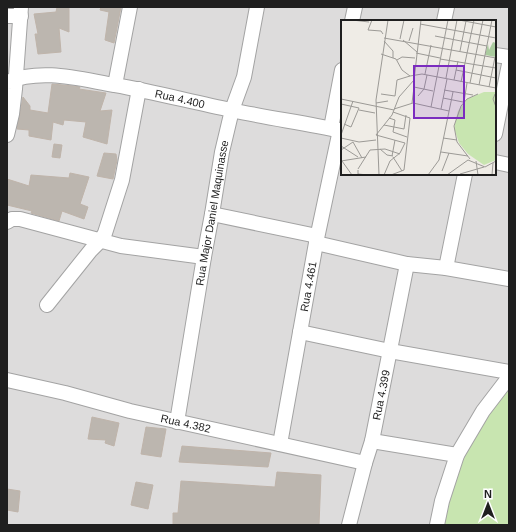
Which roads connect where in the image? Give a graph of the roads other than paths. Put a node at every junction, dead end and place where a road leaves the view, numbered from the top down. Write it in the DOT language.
graph roads {
  1 [pos="130,7"];
  2 [pos="257,7"];
  3 [pos="355,7"];
  4 [pos="447,7"];
  5 [pos="21,12"];
  6 [pos="7,16"];
  7 [pos="352,20"];
  8 [pos="444,20"];
  9 [pos="496,54"];
  10 [pos="509,57"];
  11 [pos="509,64"];
  12 [pos="12,80"];
  13 [pos="341,82"];
  14 [pos="115,85"];
  15 [pos="139,89"];
  16 [pos="232,110"];
  17 [pos="496,129"];
  18 [pos="337,130"];
  19 [pos="7,135"];
  20 [pos="496,162"];
  21 [pos="509,165"];
  22 [pos="465,175"];
  23 [pos="212,214"];
  24 [pos="7,222"];
  25 [pos="101,240"];
  26 [pos="317,240"];
  27 [pos="204,256"];
  28 [pos="407,264"];
  29 [pos="446,268"];
  30 [pos="509,278"];
  31 [pos="46,305"];
  32 [pos="300,332"];
  33 [pos="390,352"];
  34 [pos="509,372"];
  35 [pos="509,377"];
  36 [pos="7,380"];
  37 [pos="177,422"];
  38 [pos="372,441"];
  39 [pos="280,444"];
  40 [pos="457,455"];
  41 [pos="365,463"];
  42 [pos="349,525"];
  43 [pos="437,525"];
  1 -- 14 [label="street"];
  2 -- 16 [label="street, Rua Major Daniel Maquinasse"];
  3 -- 7 [label="street"];
  4 -- 8 [label="street"];
  5 -- 6 [label="street"];
  5 -- 12 [label="street"];
  9 -- 10 [label="street"];
  11 -- 17 [label="street"];
  12 -- 14 [label="street, Rua 4.400"];
  12 -- 19 [label="street"];
  13 -- 18 [label="street, Rua 4.461"];
  14 -- 15 [label="street, Rua 4.400"];
  15 -- 16 [label="street, Rua 4.400"];
  15 -- 25 [label="street"];
  16 -- 18 [label="street, Rua 4.400"];
  16 -- 23 [label="street, Rua Major Daniel Maquinasse"];
  18 -- 26 [label="street, Rua 4.461"];
  20 -- 21 [label="street"];
  22 -- 29 [label="street"];
  23 -- 26 [label="street"];
  23 -- 27 [label="street, Rua Major Daniel Maquinasse"];
  24 -- 25 [label="street"];
  25 -- 27 [label="street"];
  25 -- 31 [label="street"];
  26 -- 28 [label="street"];
  26 -- 32 [label="street, Rua 4.461"];
  27 -- 37 [label="street, Rua Major Daniel Maquinasse"];
  28 -- 29 [label="street"];
  28 -- 33 [label="street, Rua 4.399"];
  29 -- 30 [label="street"];
  32 -- 33 [label="street"];
  32 -- 39 [label="street, Rua 4.461"];
  33 -- 34 [label="street"];
  33 -- 38 [label="street, Rua 4.399"];
  35 -- 40 [label="street"];
  36 -- 37 [label="street, Rua 4.382"];
  37 -- 39 [label="street, Rua 4.382"];
  38 -- 40 [label="street"];
  38 -- 41 [label="street, Rua 4.399"];
  39 -- 41 [label="street, Rua 4.382"];
  40 -- 43 [label="street"];
  41 -- 42 [label="street, Rua 4.399"];
}
